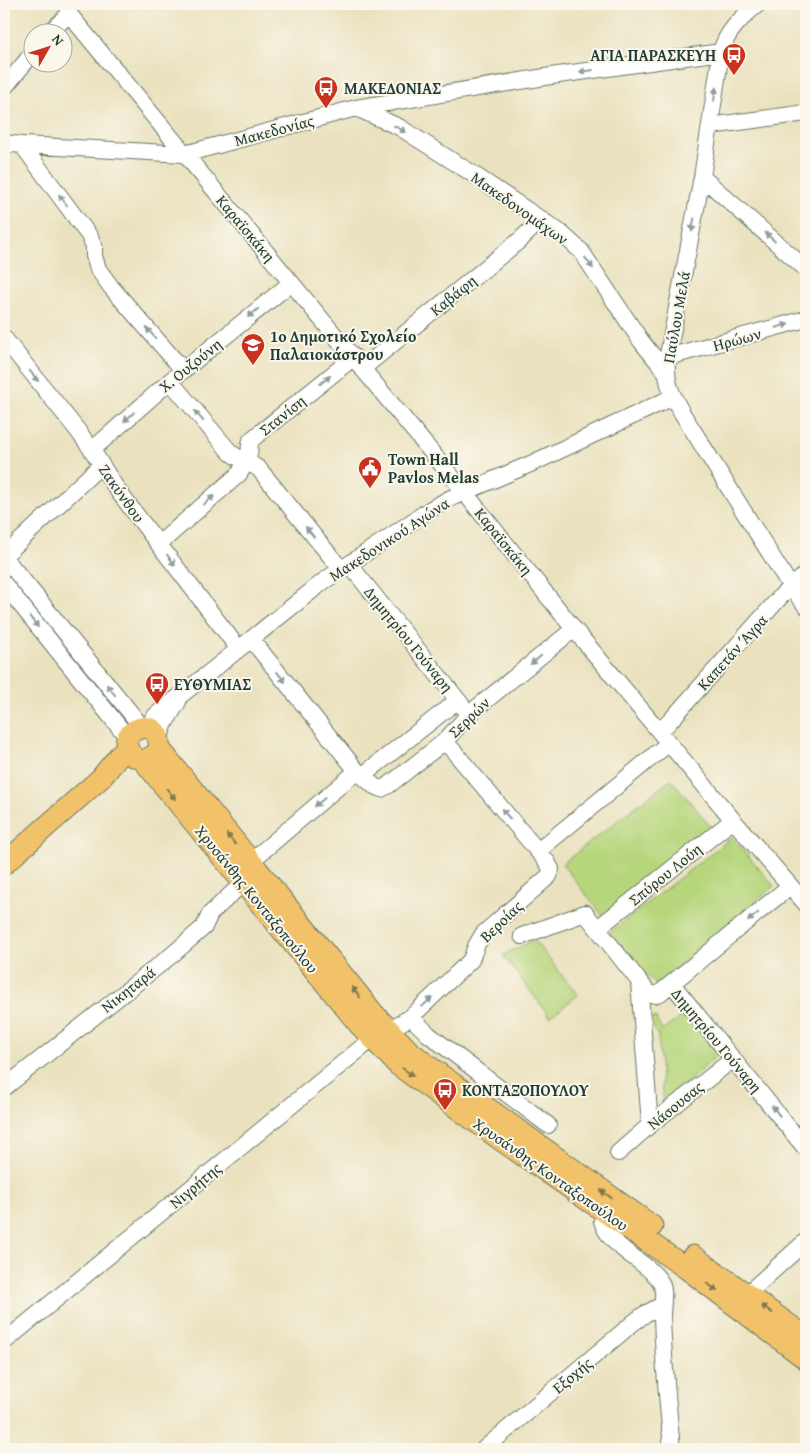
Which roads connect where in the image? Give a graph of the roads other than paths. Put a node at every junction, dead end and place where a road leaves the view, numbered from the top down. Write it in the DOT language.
graph roads {
  1 [pos="758,4"];
  2 [pos="68,9"];
  3 [pos="58,22"];
  4 [pos="721,52"];
  5 [pos="22,66"];
  6 [pos="4,88"];
  7 [pos="356,108"];
  8 [pos="806,113"];
  9 [pos="710,126"];
  10 [pos="4,143"];
  11 [pos="22,146"];
  12 [pos="185,154"];
  13 [pos="702,177"];
  14 [pos="542,220"];
  15 [pos="806,269"];
  16 [pos="291,283"];
  17 [pos="806,319"];
  18 [pos="4,338"];
  19 [pos="359,363"];
  20 [pos="667,365"];
  21 [pos="183,370"];
  22 [pos="170,381"];
  23 [pos="673,397"];
  24 [pos="92,450"];
  25 [pos="246,462"];
  26 [pos="101,465"];
  27 [pos="465,492"];
  28 [pos="159,544"];
  29 [pos="4,556"];
  30 [pos="345,566"];
  31 [pos="806,574"];
  32 [pos="4,586"];
  33 [pos="791,587"];
  34 [pos="806,606"];
  35 [pos="574,629"];
  36 [pos="244,643"];
  37 [pos="458,700"];
  38 [pos="469,714"];
  39 [pos="665,737"];
  40 [pos="445,741"];
  41 [pos="143,743"];
  42 [pos="360,774"];
  43 [pos="733,820"];
  44 [pos="538,851"];
  45 [pos="250,862"];
  46 [pos="4,864"];
  47 [pos="244,882"];
  48 [pos="790,886"];
  49 [pos="806,904"];
  50 [pos="585,913"];
  51 [pos="598,928"];
  52 [pos="522,936"];
  53 [pos="639,981"];
  54 [pos="672,984"];
  55 [pos="411,1017"];
  56 [pos="380,1034"];
  57 [pos="734,1059"];
  58 [pos="4,1088"];
  59 [pos="548,1125"];
  60 [pos="650,1125"];
  61 [pos="806,1149"];
  62 [pos="618,1153"];
  63 [pos="606,1212"];
  64 [pos="806,1241"];
  65 [pos="747,1294"];
  66 [pos="662,1305"];
  67 [pos="806,1337"];
  68 [pos="4,1342"];
  69 [pos="806,1359"];
  70 [pos="484,1449"];
  71 [pos="672,1449"];
  1 -- 4 [label="street, Παύλου Μελά"];
  2 -- 3 [label="street"];
  2 -- 12 [label="street, Καραϊσκάκη"];
  4 -- 7 [label="street, Μακεδονίας, one-way"];
  9 -- 4 [label="street, Παύλου Μελά, one-way"];
  5 -- 6 [label="street"];
  7 -- 12 [label="street, Μακεδονίας"];
  7 -- 14 [label="street, Μακεδονομάχων, one-way"];
  8 -- 9 [label="street"];
  9 -- 13 [label="street, Παύλου Μελά"];
  10 -- 11 [label="street, Μακεδονίας"];
  11 -- 12 [label="street, Μακεδονίας"];
  21 -- 11 [label="street, one-way"];
  12 -- 16 [label="street, Καραϊσκάκη"];
  15 -- 13 [label="street, one-way"];
  13 -- 20 [label="street, Παύλου Μελά, one-way"];
  14 -- 19 [label="street, Καβάφη"];
  14 -- 20 [label="street, Μακεδονομάχων, one-way"];
  16 -- 19 [label="street, Καραϊσκάκη"];
  16 -- 21 [label="street, Χ. Ουζούνη, one-way"];
  20 -- 17 [label="street, Ηρώων, one-way"];
  18 -- 24 [label="street, Ζακύνθου, one-way"];
  25 -- 19 [label="street, Στανίση, one-way"];
  19 -- 27 [label="street, Καραϊσκάκη"];
  20 -- 23 [label="street, Παύλου Μελά"];
  21 -- 22 [label="street, Χ. Ουζούνη"];
  22 -- 24 [label="street, Χ. Ουζούνη, one-way"];
  25 -- 22 [label="street, Δημητρίου Γούναρη, one-way"];
  23 -- 27 [label="street, Μακεδονικού Αγώνα"];
  23 -- 33 [label="street, Παύλου Μελά"];
  24 -- 26 [label="street, Ζακύνθου"];
  28 -- 25 [label="street, Στανίση, one-way"];
  30 -- 25 [label="street, Δημητρίου Γούναρη, one-way"];
  26 -- 28 [label="street, Ζακύνθου"];
  26 -- 29 [label="street"];
  27 -- 30 [label="street, Μακεδονικού Αγώνα"];
  27 -- 35 [label="street, Καραϊσκάκη"];
  28 -- 36 [label="street, Ζακύνθου, one-way"];
  41 -- 29 [label="street, Χρυσάνθης Κονταξοπούλου, one-way"];
  30 -- 36 [label="street, Μακεδονικού Αγώνα"];
  30 -- 37 [label="street, Δημητρίου Γούναρη"];
  31 -- 33 [label="street, Καπετάν Άγρα"];
  32 -- 41 [label="street, Χρυσάνθης Κονταξοπούλου, one-way"];
  33 -- 34 [label="street, Παύλου Μελά"];
  33 -- 39 [label="street, Καπετάν Άγρα"];
  35 -- 38 [label="street, Σερρών, one-way"];
  35 -- 39 [label="street, Καραϊσκάκη"];
  36 -- 41 [label="street, Μακεδονικού Αγώνα"];
  36 -- 42 [label="street, Ζακύνθου, one-way"];
  37 -- 38 [label="street, Δημητρίου Γούναρη"];
  37 -- 42 [label="street, Σερρών"];
  38 -- 40 [label="street, Σερρών"];
  39 -- 43 [label="street, Καραϊσκάκη"];
  39 -- 44 [label="street, Καπετάν Άγρα"];
  40 -- 42 [label="street, Σερρών"];
  44 -- 40 [label="street, one-way"];
  45 -- 41 [label="main road, Χρυσάνθης Κονταξοπούλου, one-way"];
  41 -- 46 [label="main road"];
  41 -- 47 [label="main road, Χρυσάνθης Κονταξοπούλου, one-way"];
  42 -- 45 [label="street, Σερρών, one-way"];
  43 -- 48 [label="street, Καραϊσκάκη"];
  43 -- 51 [label="street, Σπύρου Λούη"];
  55 -- 44 [label="street, Βεροίας, one-way"];
  56 -- 45 [label="main road, Χρυσάνθης Κονταξοπούλου, one-way"];
  47 -- 56 [label="main road, Χρυσάνθης Κονταξοπούλου"];
  47 -- 58 [label="street, Νικηταρά"];
  48 -- 49 [label="street, Καραϊσκάκη"];
  48 -- 54 [label="street, one-way"];
  50 -- 51 [label="street, Δημητρίου Γούναρη"];
  50 -- 52 [label="street, Βεροίας"];
  51 -- 53 [label="street, Δημητρίου Γούναρη"];
  53 -- 54 [label="street, Δημητρίου Γούναρη"];
  53 -- 60 [label="street"];
  54 -- 57 [label="street, Δημητρίου Γούναρη"];
  55 -- 56 [label="street, Βεροίας"];
  55 -- 59 [label="street"];
  56 -- 63 [label="main road, Χρυσάνθης Κονταξοπούλου, one-way"];
  65 -- 56 [label="main road, Χρυσάνθης Κονταξοπούλου, one-way"];
  56 -- 68 [label="street, Νιγρήτης"];
  57 -- 60 [label="street, Νάσουσας"];
  61 -- 57 [label="street, Δημητρίου Γούναρη, one-way"];
  60 -- 62 [label="street, Νάσουσας"];
  63 -- 66 [label="street"];
  63 -- 69 [label="main road, Χρυσάνθης Κονταξοπούλου, one-way"];
  64 -- 65 [label="street"];
  67 -- 65 [label="main road, Χρυσάνθης Κονταξοπούλου, one-way"];
  66 -- 70 [label="street, Εξοχής"];
  66 -- 71 [label="street"];
}
